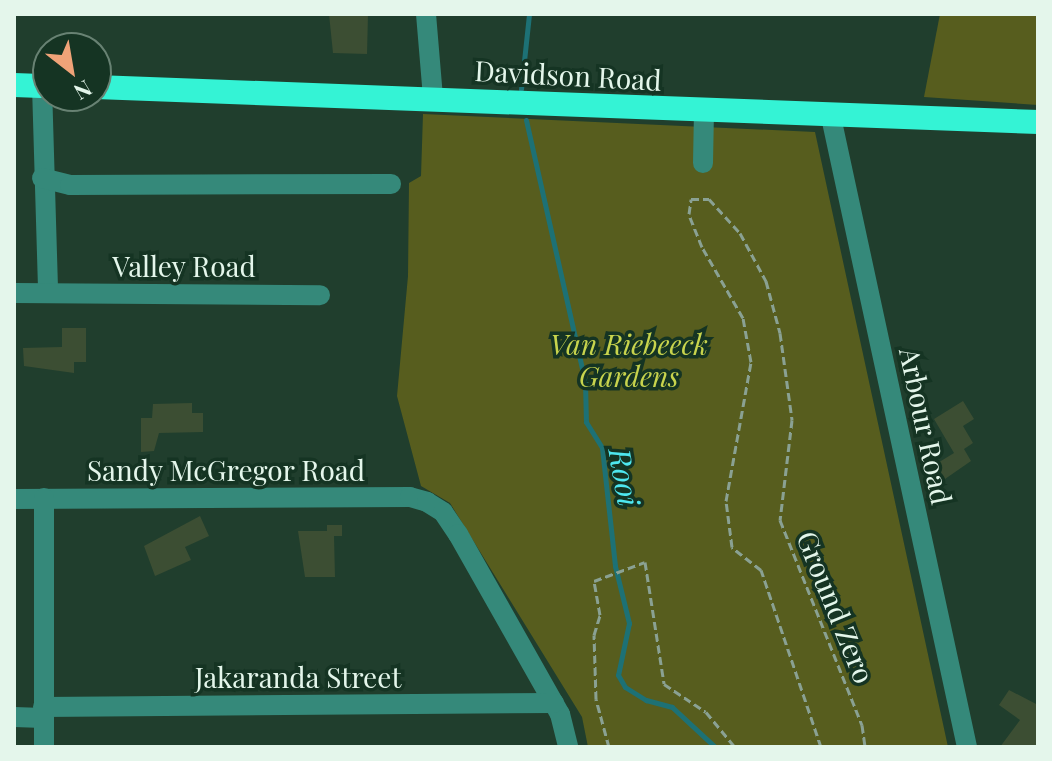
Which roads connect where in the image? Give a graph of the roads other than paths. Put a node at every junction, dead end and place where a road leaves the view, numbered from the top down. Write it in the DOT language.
graph roads {
  1 [pos="426,14"];
  2 [pos="112,88"];
  3 [pos="433,98"];
  4 [pos="44,112"];
  5 [pos="704,112"];
  6 [pos="831,117"];
  7 [pos="1038,123"];
  8 [pos="703,163"];
  9 [pos="42,178"];
  10 [pos="391,184"];
  11 [pos="14,293"];
  12 [pos="48,293"];
  13 [pos="320,295"];
  14 [pos="44,498"];
  15 [pos="14,499"];
  16 [pos="554,703"];
  17 [pos="43,712"];
  18 [pos="14,717"];
  19 [pos="44,747"];
  20 [pos="568,747"];
  21 [pos="967,747"];
  1 -- 3 [label="street"];
  2 -- 3 [label="highway, Davidson Road"];
  3 -- 5 [label="highway, Davidson Road"];
  4 -- 9 [label="street"];
  5 -- 6 [label="highway, Davidson Road"];
  5 -- 8 [label="street"];
  6 -- 7 [label="highway, Davidson Road"];
  6 -- 21 [label="street, Arbour Road"];
  9 -- 10 [label="street"];
  9 -- 12 [label="street"];
  11 -- 12 [label="street, Valley Road"];
  12 -- 13 [label="street, Valley Road"];
  14 -- 15 [label="street, Sandy McGregor Road"];
  14 -- 16 [label="street, Sandy McGregor Road"];
  14 -- 17 [label="street"];
  16 -- 17 [label="street, Jakaranda Street"];
  16 -- 20 [label="street"];
  17 -- 18 [label="street, Jakaranda Street"];
  17 -- 19 [label="street"];
}
